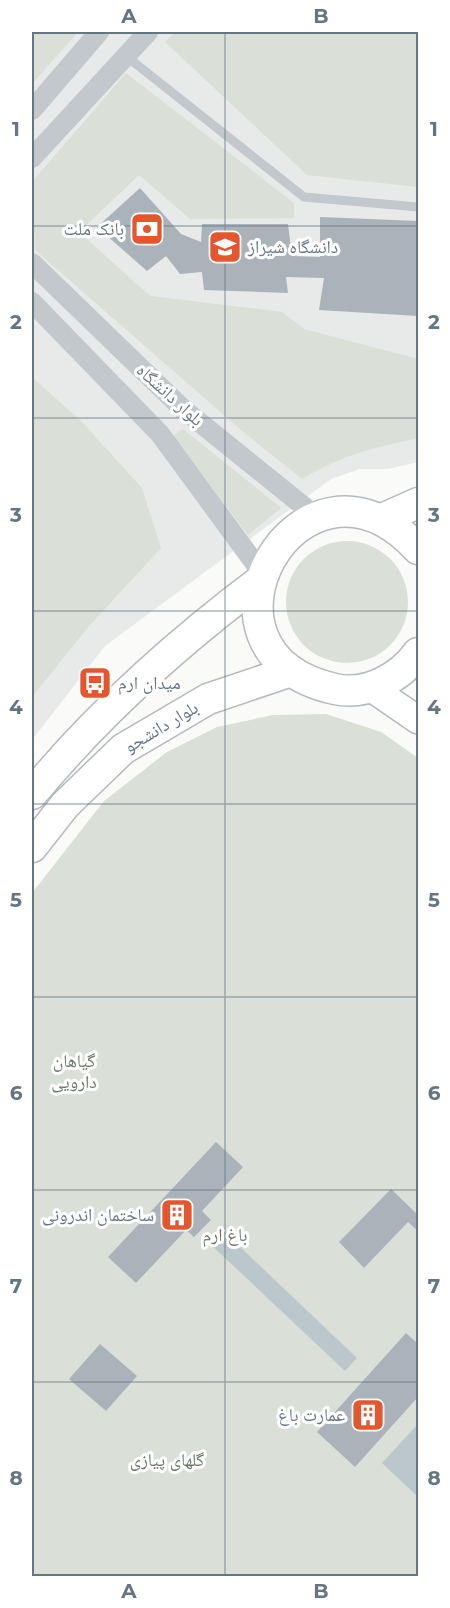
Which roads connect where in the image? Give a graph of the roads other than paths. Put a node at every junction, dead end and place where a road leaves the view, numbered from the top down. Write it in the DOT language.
graph roads {
  1 [pos="99,32"];
  2 [pos="148,32"];
  3 [pos="126,56"];
  4 [pos="32,110"];
  5 [pos="32,158"];
  6 [pos="418,207"];
  7 [pos="32,263"];
  8 [pos="32,302"];
  9 [pos="183,409"];
  10 [pos="160,434"];
  11 [pos="418,503"];
  12 [pos="317,518"];
  13 [pos="382,519"];
  14 [pos="418,549"];
  15 [pos="261,577"];
  16 [pos="418,653"];
  17 [pos="291,671"];
  18 [pos="370,687"];
  19 [pos="418,720"];
  20 [pos="32,794"];
  21 [pos="32,847"];
  1 -- 4 [label="street"];
  2 -- 3 [label="street"];
  3 -- 5 [label="street"];
  3 -- 6 [label="lane"];
  7 -- 9 [label="street, بلوار دانشگاه"];
  8 -- 10 [label="street, بلوار دانشگاه"];
  9 -- 10 [label="street"];
  9 -- 12 [label="street, بلوار دانشگاه"];
  10 -- 15 [label="street, بلوار دانشگاه"];
  11 -- 13 [label="main road"];
  12 -- 13 [label="main road"];
  12 -- 15 [label="main road"];
  13 -- 14 [label="main road"];
  15 -- 17 [label="main road"];
  15 -- 20 [label="main road"];
  16 -- 18 [label="main road"];
  17 -- 18 [label="main road"];
  17 -- 21 [label="main road, بلوار دانشجو"];
  18 -- 19 [label="main road"];
}
